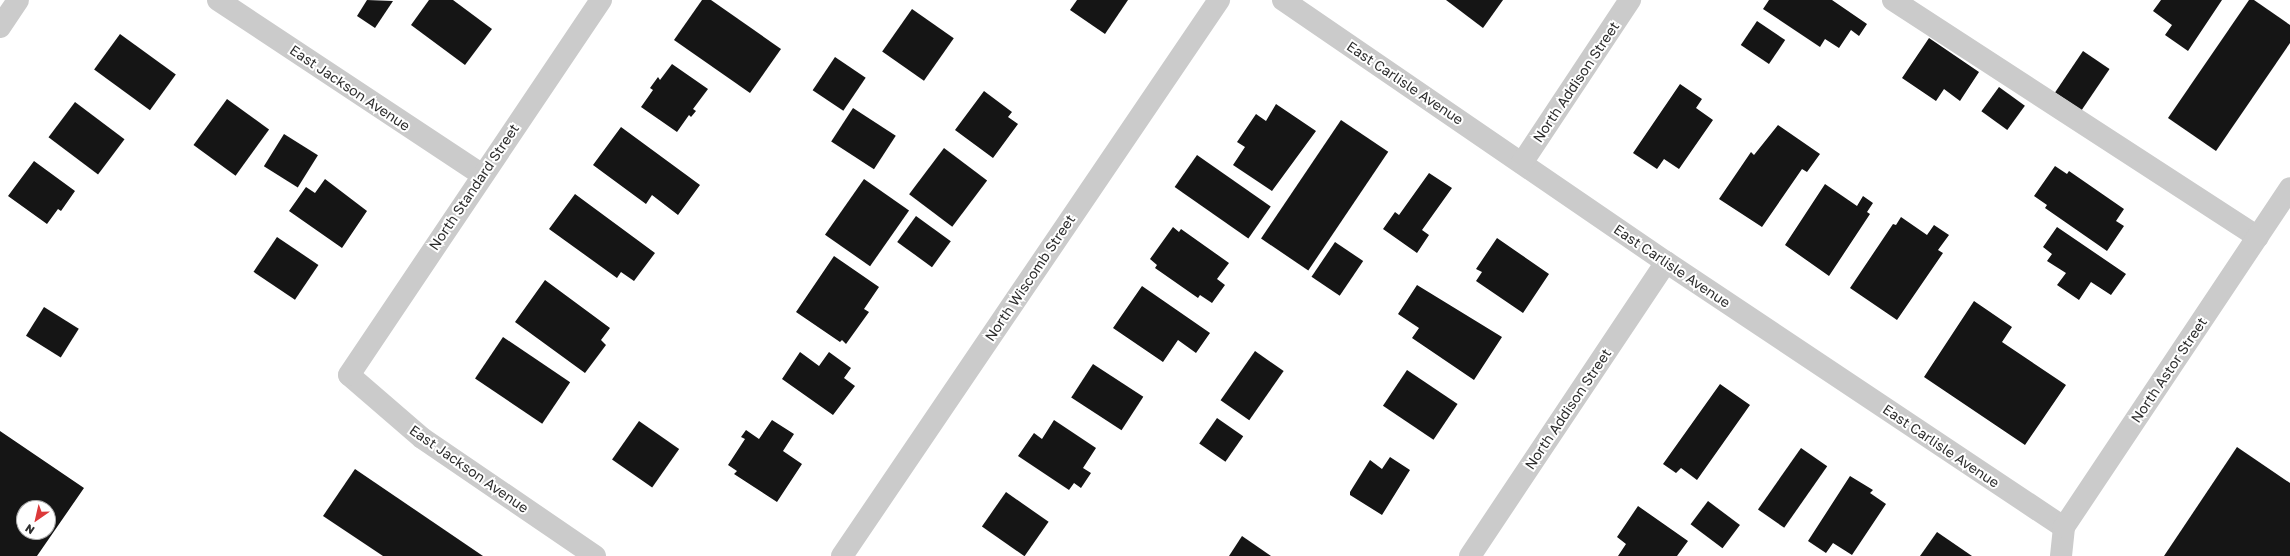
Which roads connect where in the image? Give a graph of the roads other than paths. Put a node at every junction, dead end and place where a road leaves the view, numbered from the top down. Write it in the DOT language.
graph roads {
  1 [pos="18,0"];
  2 [pos="218,0"];
  3 [pos="601,0"];
  4 [pos="1219,0"];
  5 [pos="1283,0"];
  6 [pos="1630,0"];
  7 [pos="1893,0"];
  8 [pos="0,27"];
  9 [pos="1522,163"];
  10 [pos="482,175"];
  11 [pos="2290,188"];
  12 [pos="2258,237"];
  13 [pos="1666,262"];
  14 [pos="349,375"];
  15 [pos="2064,527"];
  16 [pos="595,556"];
  17 [pos="842,556"];
  18 [pos="1470,556"];
  19 [pos="2061,556"];
  1 -- 8 [label="street"];
  2 -- 10 [label="street, East Jackson Avenue"];
  3 -- 10 [label="street, North Standard Street"];
  4 -- 17 [label="street, North Wiscomb Street"];
  5 -- 9 [label="street, East Carlisle Avenue"];
  6 -- 9 [label="street, North Addison Street"];
  7 -- 12 [label="street"];
  9 -- 13 [label="street, East Carlisle Avenue"];
  10 -- 14 [label="street, North Standard Street"];
  11 -- 12 [label="street, North Astor Street"];
  12 -- 15 [label="street, North Astor Street"];
  13 -- 15 [label="street, East Carlisle Avenue"];
  13 -- 18 [label="street, North Addison Street"];
  14 -- 16 [label="street, East Jackson Avenue"];
  15 -- 19 [label="street, North Astor Street"];
}
